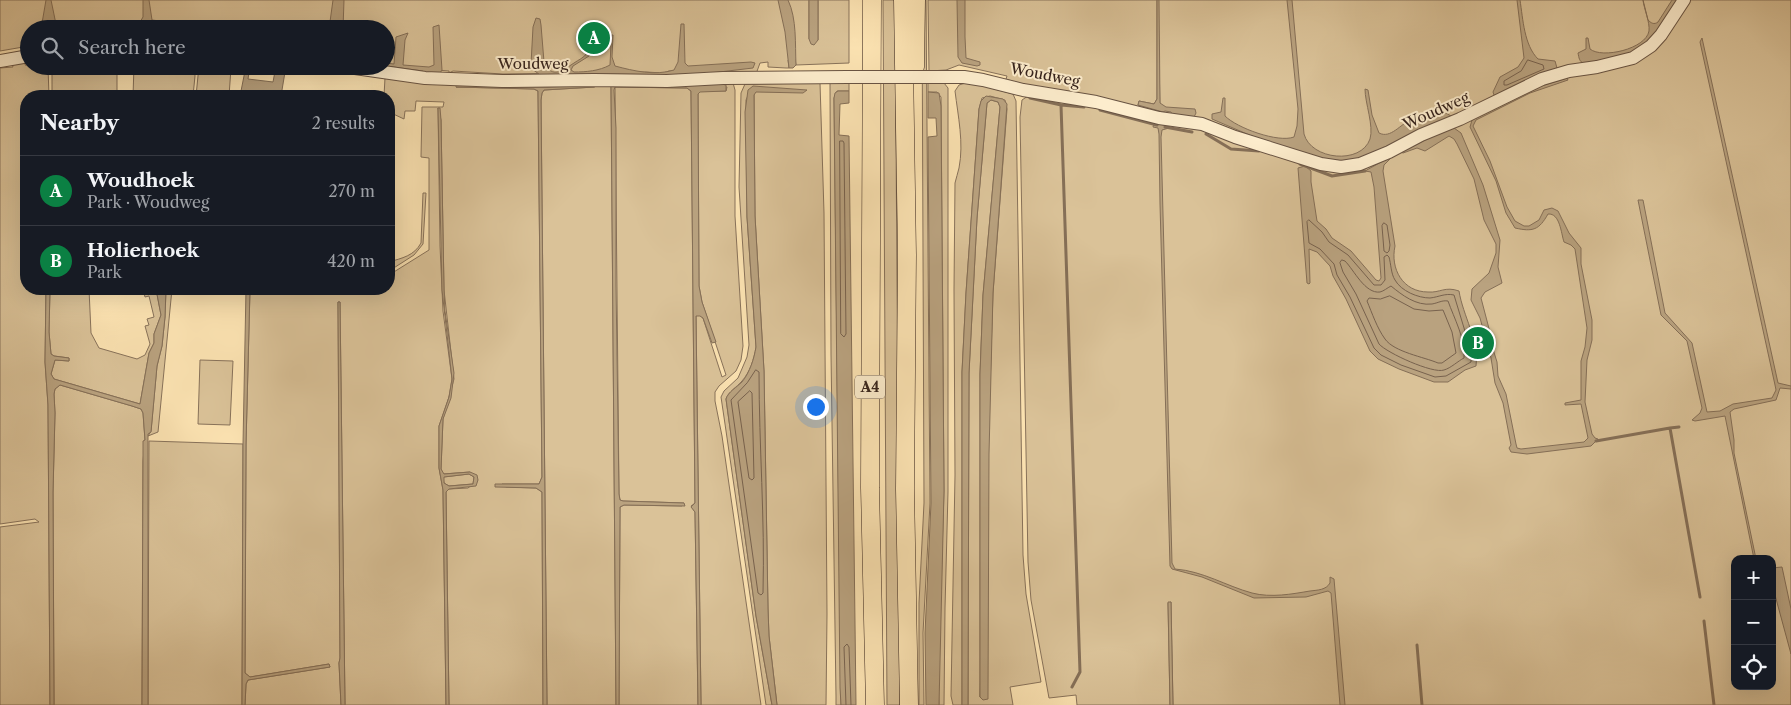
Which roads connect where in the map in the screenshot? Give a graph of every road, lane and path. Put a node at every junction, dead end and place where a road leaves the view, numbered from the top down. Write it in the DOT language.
graph roads {
  1 [pos="872,0"];
  2 [pos="903,0"];
  3 [pos="916,0"];
  4 [pos="1684,0"];
  5 [pos="20,58"];
  6 [pos="0,61"];
  7 [pos="395,74"];
  8 [pos="907,255"];
  9 [pos="875,705"];
  10 [pos="909,705"];
  1 -- 9 [label="highway, A4"];
  2 -- 8 [label="highway, A4"];
  3 -- 8 [label="highway, A4"];
  4 -- 7 [label="street, Woudweg, bridge"];
  5 -- 6 [label="street"];
  8 -- 10 [label="highway, A4"];
}
